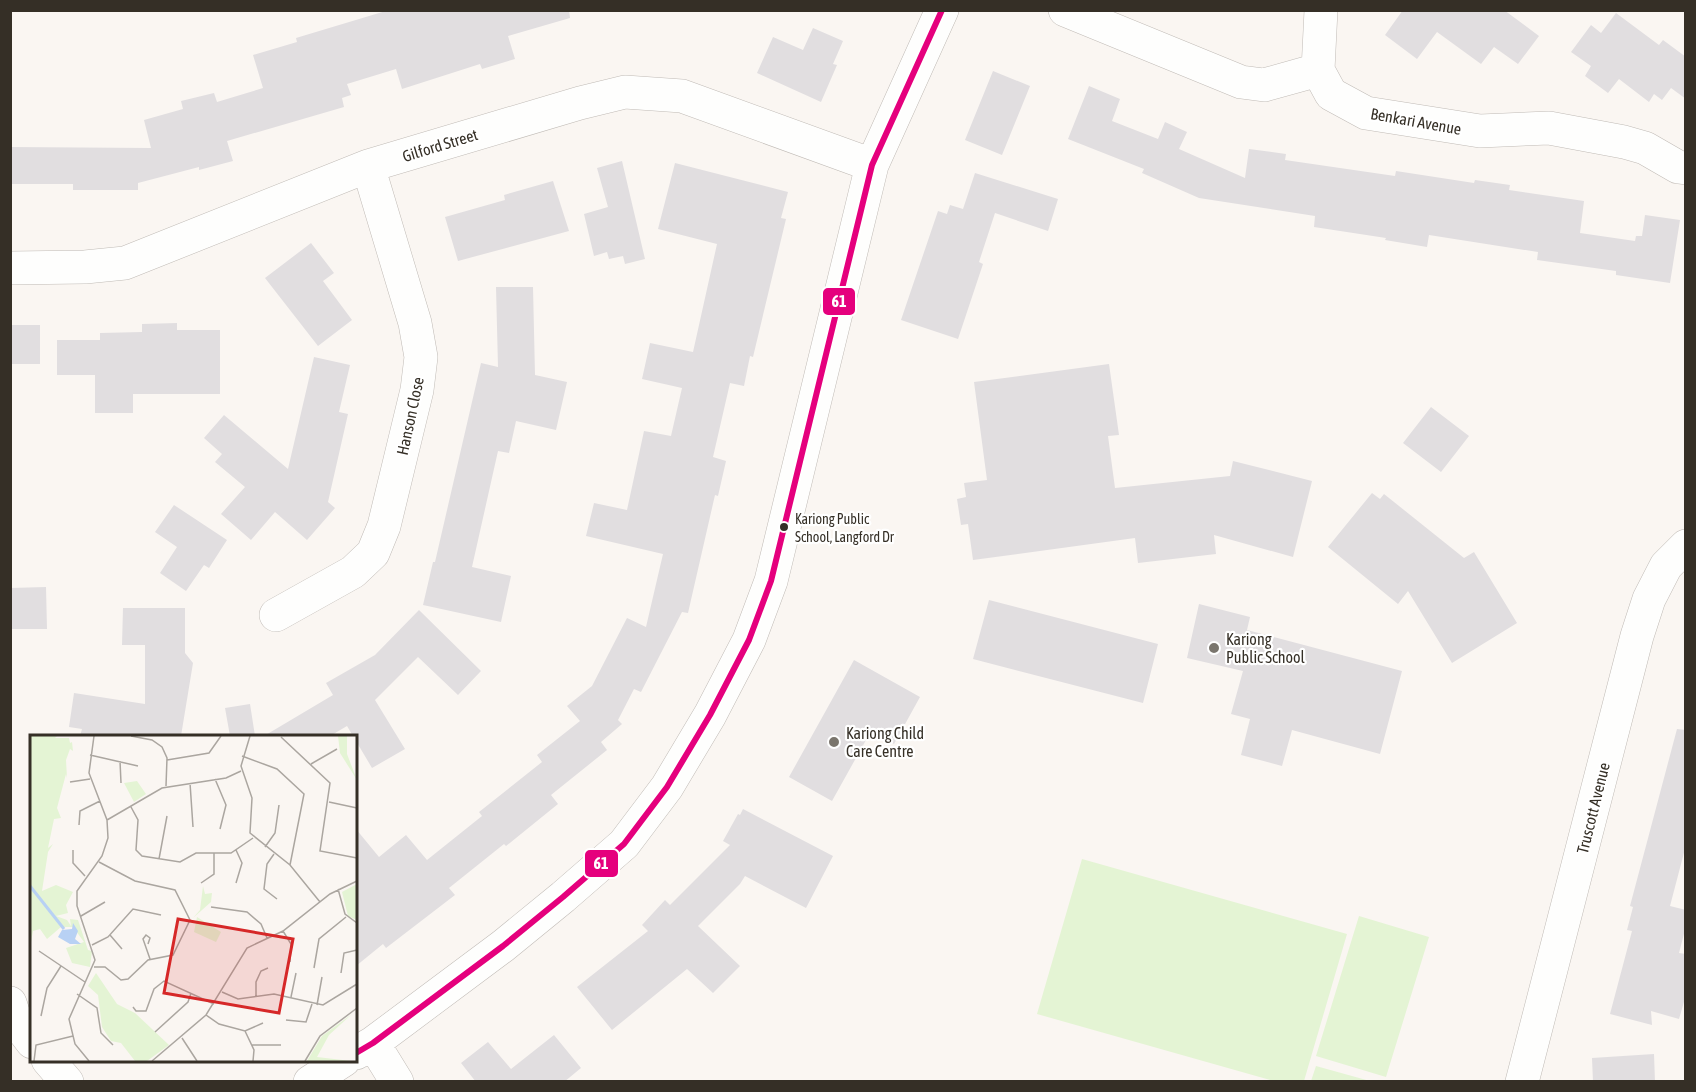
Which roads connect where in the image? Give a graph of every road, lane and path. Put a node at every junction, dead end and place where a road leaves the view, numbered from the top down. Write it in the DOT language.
graph roads {
  1 [pos="942,10"];
  2 [pos="1065,10"];
  3 [pos="1321,10"];
  4 [pos="1318,70"];
  5 [pos="872,165"];
  6 [pos="368,166"];
  7 [pos="1686,168"];
  8 [pos="10,268"];
  9 [pos="1686,546"];
  10 [pos="276,615"];
  11 [pos="10,1002"];
  12 [pos="30,1039"];
  13 [pos="364,1048"];
  14 [pos="50,1062"];
  15 [pos="341,1062"];
  16 [pos="67,1082"];
  17 [pos="310,1082"];
  18 [pos="398,1082"];
  19 [pos="1522,1082"];
  1 -- 5 [label="street"];
  2 -- 4 [label="street"];
  3 -- 4 [label="street"];
  4 -- 7 [label="street, Benkari Avenue"];
  5 -- 6 [label="street, Gilford Street"];
  5 -- 13 [label="street"];
  6 -- 8 [label="street, Gilford Street"];
  6 -- 10 [label="street, Hanson Close"];
  9 -- 19 [label="street, Truscott Avenue"];
  11 -- 12 [label="street"];
  13 -- 18 [label="street"];
  14 -- 16 [label="street"];
  15 -- 17 [label="street"];
}
